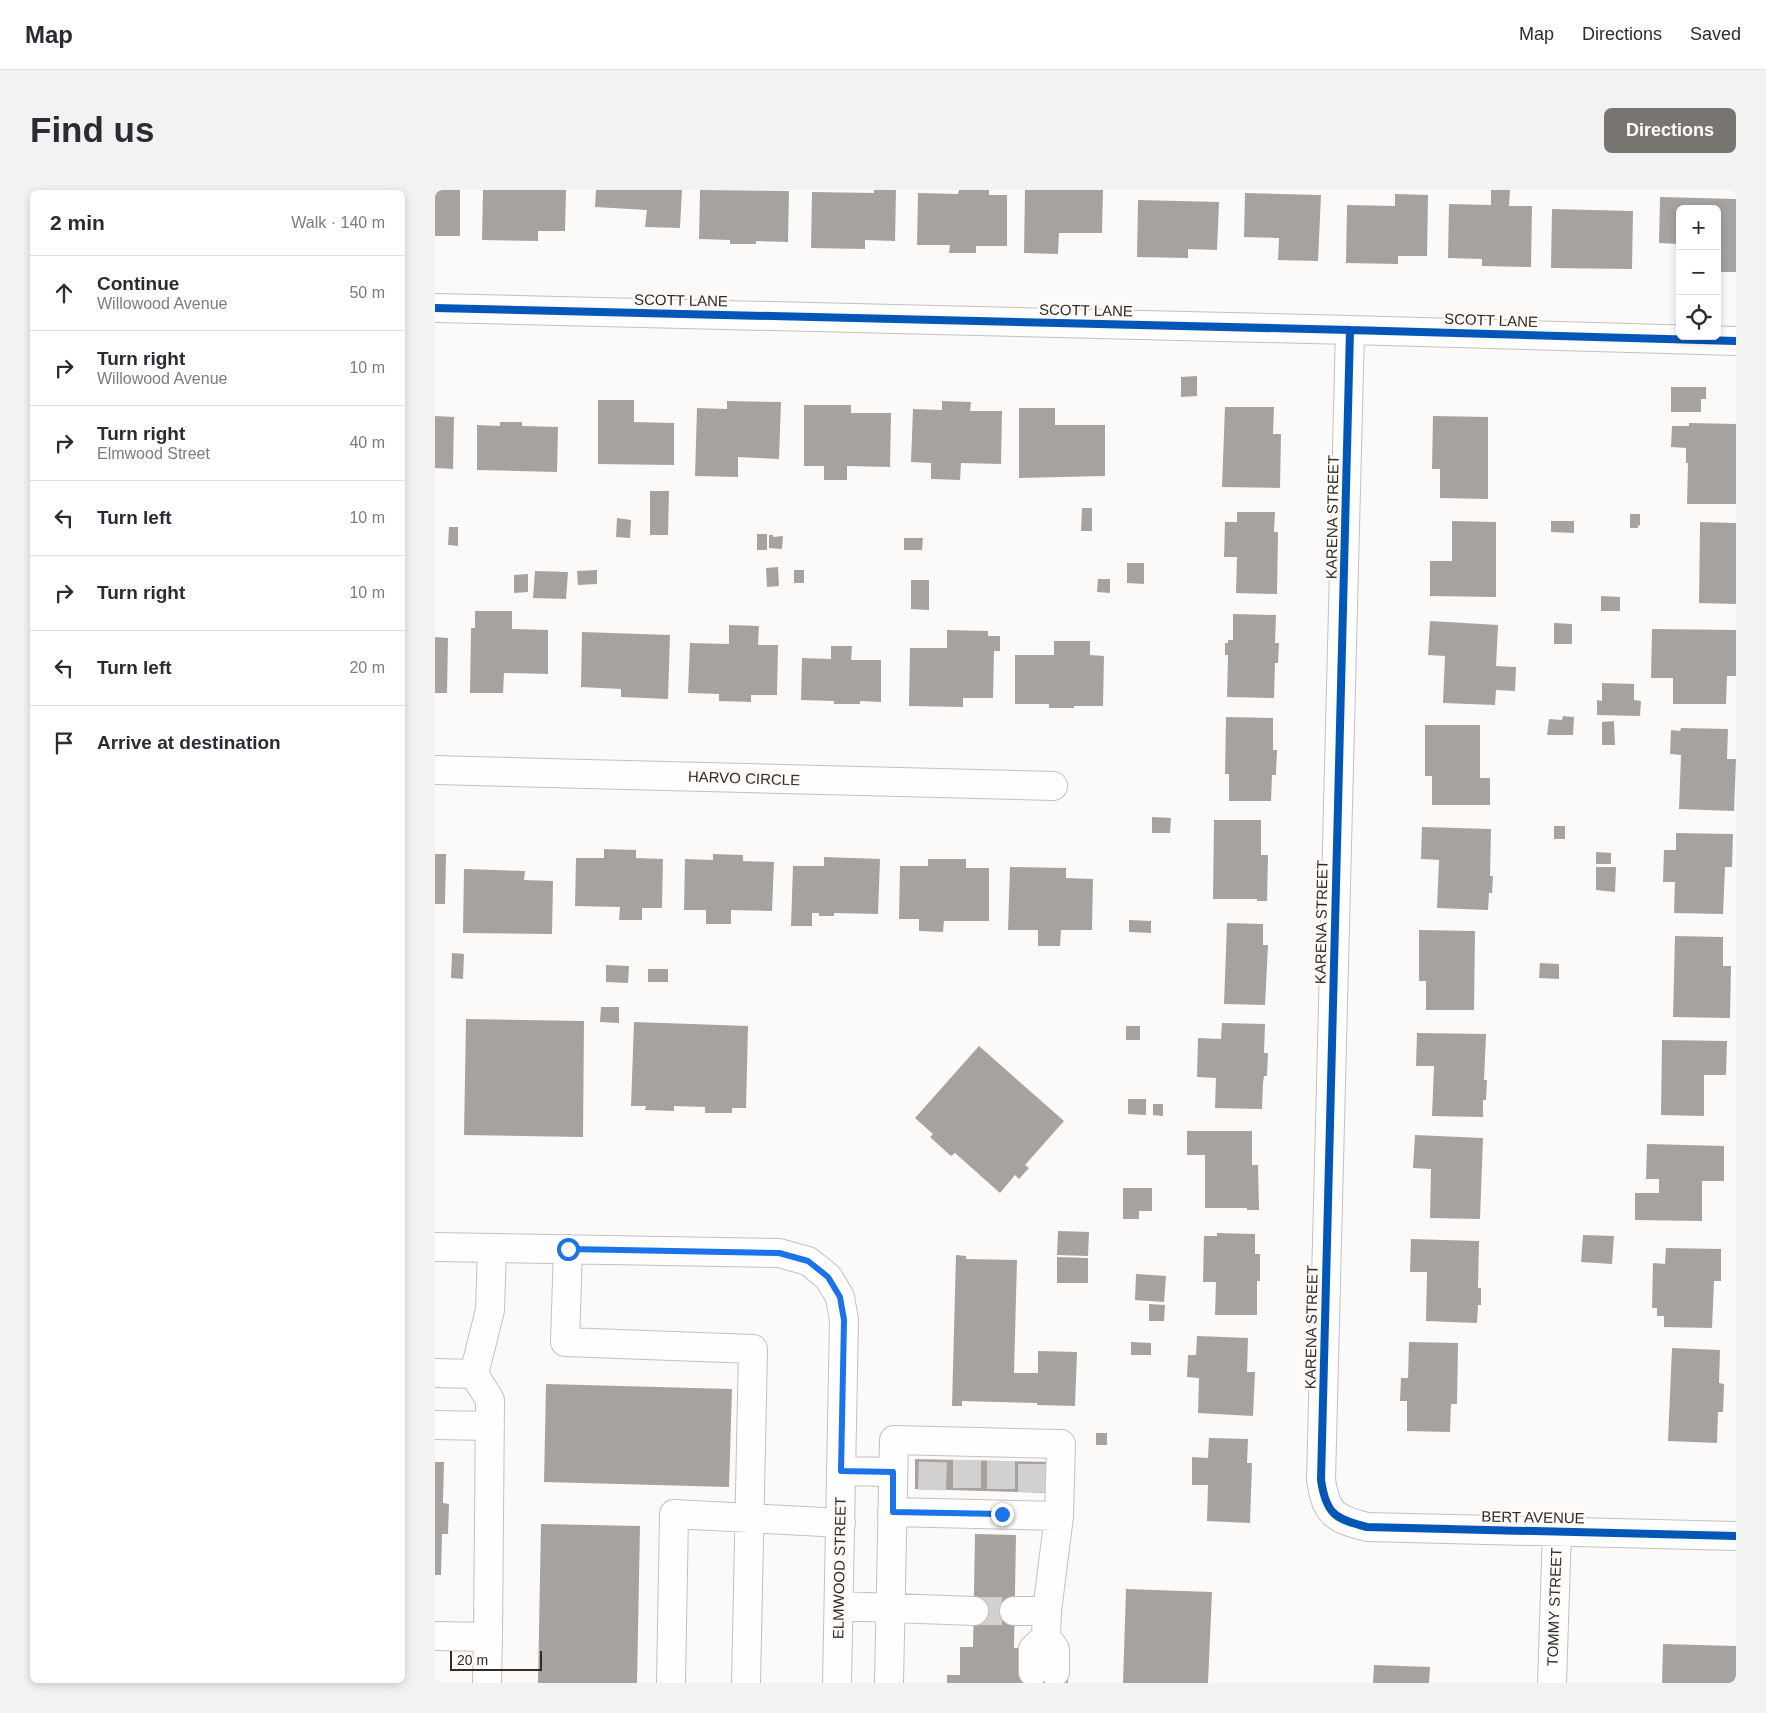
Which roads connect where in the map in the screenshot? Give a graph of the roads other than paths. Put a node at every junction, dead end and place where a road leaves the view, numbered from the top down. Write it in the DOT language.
graph roads {
  1 [pos="435,308"];
  2 [pos="1350,330"];
  3 [pos="1736,341"];
  4 [pos="435,770"];
  5 [pos="1053,786"];
  6 [pos="435,1247"];
  7 [pos="492,1248"];
  8 [pos="568,1249"];
  9 [pos="435,1374"];
  10 [pos="475,1374"];
  11 [pos="435,1425"];
  12 [pos="490,1426"];
  13 [pos="841,1471"];
  14 [pos="893,1472"];
  15 [pos="893,1512"];
  16 [pos="1332,1513"];
  17 [pos="1059,1516"];
  18 [pos="750,1518"];
  19 [pos="841,1523"];
  20 [pos="1557,1532"];
  21 [pos="1736,1536"];
  22 [pos="839,1606"];
  23 [pos="891,1608"];
  24 [pos="973,1611"];
  25 [pos="1015,1611"];
  26 [pos="1046,1624"];
  27 [pos="435,1636"];
  28 [pos="488,1636"];
  29 [pos="1044,1672"];
  30 [pos="487,1683"];
  31 [pos="671,1683"];
  32 [pos="747,1683"];
  33 [pos="837,1683"];
  34 [pos="889,1683"];
  35 [pos="1553,1683"];
  1 -- 2 [label="street, SCOTT LANE"];
  2 -- 3 [label="street, SCOTT LANE"];
  2 -- 16 [label="street, KARENA STREET"];
  4 -- 5 [label="street, HARVO CIRCLE"];
  6 -- 7 [label="street"];
  7 -- 8 [label="street"];
  7 -- 10 [label="street"];
  8 -- 13 [label="street, ELMWOOD STREET"];
  8 -- 18 [label="street"];
  9 -- 10 [label="street"];
  10 -- 12 [label="street"];
  11 -- 12 [label="street"];
  12 -- 28 [label="street"];
  13 -- 14 [label="street"];
  13 -- 19 [label="street, ELMWOOD STREET"];
  14 -- 15 [label="street"];
  14 -- 17 [label="street"];
  15 -- 17 [label="street"];
  15 -- 23 [label="street"];
  16 -- 20 [label="street, BERT AVENUE"];
  17 -- 26 [label="street"];
  18 -- 19 [label="street"];
  18 -- 31 [label="street"];
  18 -- 32 [label="street"];
  19 -- 22 [label="street, ELMWOOD STREET"];
  20 -- 21 [label="street, BERT AVENUE"];
  20 -- 35 [label="street, TOMMY STREET"];
  22 -- 23 [label="street"];
  22 -- 33 [label="street, ELMWOOD STREET"];
  23 -- 24 [label="street"];
  23 -- 34 [label="street"];
  25 -- 26 [label="street"];
  26 -- 29 [label="street"];
  27 -- 28 [label="street"];
  28 -- 30 [label="street"];
}
